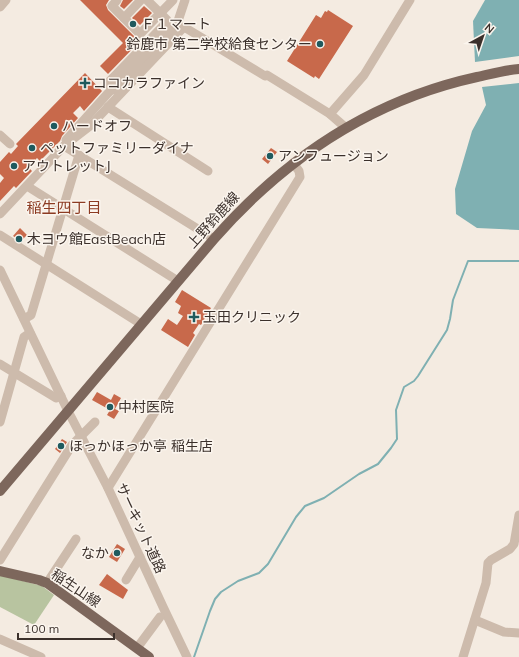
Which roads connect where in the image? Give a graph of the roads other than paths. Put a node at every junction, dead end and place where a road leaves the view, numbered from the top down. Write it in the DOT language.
graph roads {
  1 [pos="6,0"];
  2 [pos="117,0"];
  3 [pos="141,0"];
  4 [pos="147,0"];
  5 [pos="173,0"];
  6 [pos="185,0"];
  7 [pos="410,0"];
  8 [pos="0,7"];
  9 [pos="160,13"];
  10 [pos="124,18"];
  11 [pos="519,69"];
  12 [pos="111,89"];
  13 [pos="108,107"];
  14 [pos="330,114"];
  15 [pos="101,115"];
  16 [pos="346,128"];
  17 [pos="0,134"];
  18 [pos="10,144"];
  19 [pos="64,146"];
  20 [pos="79,155"];
  21 [pos="293,163"];
  22 [pos="208,171"];
  23 [pos="27,186"];
  24 [pos="63,208"];
  25 [pos="1,213"];
  26 [pos="0,235"];
  27 [pos="214,239"];
  28 [pos="47,264"];
  29 [pos="0,270"];
  30 [pos="178,281"];
  31 [pos="24,319"];
  32 [pos="142,324"];
  33 [pos="30,333"];
  34 [pos="0,364"];
  35 [pos="15,372"];
  36 [pos="61,396"];
  37 [pos="68,411"];
  38 [pos="0,422"];
  39 [pos="95,422"];
  40 [pos="81,435"];
  41 [pos="108,488"];
  42 [pos="0,491"];
  43 [pos="519,515"];
  44 [pos="76,539"];
  45 [pos="517,544"];
  46 [pos="140,557"];
  47 [pos="0,560"];
  48 [pos="0,571"];
  49 [pos="126,580"];
  50 [pos="47,583"];
  51 [pos="160,617"];
  52 [pos="475,620"];
  53 [pos="519,633"];
  54 [pos="0,639"];
  55 [pos="137,648"];
  56 [pos="41,657"];
  57 [pos="149,657"];
  58 [pos="187,657"];
  59 [pos="463,657"];
  1 -- 8 [label="street"];
  2 -- 10 [label="street"];
  3 -- 10 [label="street"];
  4 -- 9 [label="street"];
  5 -- 9 [label="street"];
  6 -- 12 [label="street"];
  7 -- 14 [label="street"];
  9 -- 10 [label="street"];
  9 -- 12 [label="street"];
  11 -- 16 [label="main road, 上野鈴鹿線"];
  12 -- 15 [label="street"];
  12 -- 19 [label="street"];
  13 -- 14 [label="street"];
  13 -- 15 [label="street"];
  13 -- 22 [label="street"];
  14 -- 16 [label="street"];
  15 -- 19 [label="street"];
  16 -- 21 [label="main road, 上野鈴鹿線"];
  17 -- 18 [label="street"];
  19 -- 20 [label="street"];
  19 -- 23 [label="street"];
  20 -- 24 [label="street"];
  20 -- 27 [label="street"];
  21 -- 27 [label="main road, 上野鈴鹿線"];
  21 -- 41 [label="street"];
  23 -- 24 [label="street"];
  23 -- 25 [label="street"];
  24 -- 28 [label="street"];
  24 -- 30 [label="street"];
  26 -- 28 [label="street"];
  27 -- 30 [label="main road, 上野鈴鹿線"];
  28 -- 31 [label="street"];
  28 -- 32 [label="street"];
  29 -- 31 [label="street, サーキット道路"];
  30 -- 32 [label="main road, 上野鈴鹿線"];
  31 -- 33 [label="street, サーキット道路"];
  32 -- 37 [label="main road, 上野鈴鹿線"];
  33 -- 35 [label="street"];
  33 -- 36 [label="street, サーキット道路"];
  34 -- 35 [label="street"];
  35 -- 36 [label="street"];
  35 -- 38 [label="street"];
  36 -- 37 [label="street, サーキット道路"];
  37 -- 40 [label="street, サーキット道路"];
  37 -- 42 [label="main road, 上野鈴鹿線"];
  39 -- 40 [label="street"];
  40 -- 41 [label="street, サーキット道路"];
  40 -- 47 [label="street"];
  41 -- 46 [label="street, サーキット道路"];
  43 -- 45 [label="street"];
  44 -- 50 [label="street"];
  45 -- 52 [label="street"];
  46 -- 49 [label="street"];
  46 -- 58 [label="street, サーキット道路"];
  48 -- 50 [label="main road, 稲生山線"];
  50 -- 55 [label="main road, 稲生山線"];
  51 -- 55 [label="street"];
  52 -- 53 [label="street"];
  52 -- 59 [label="street"];
  54 -- 56 [label="street"];
  55 -- 57 [label="main road, 稲生山線"];
}
